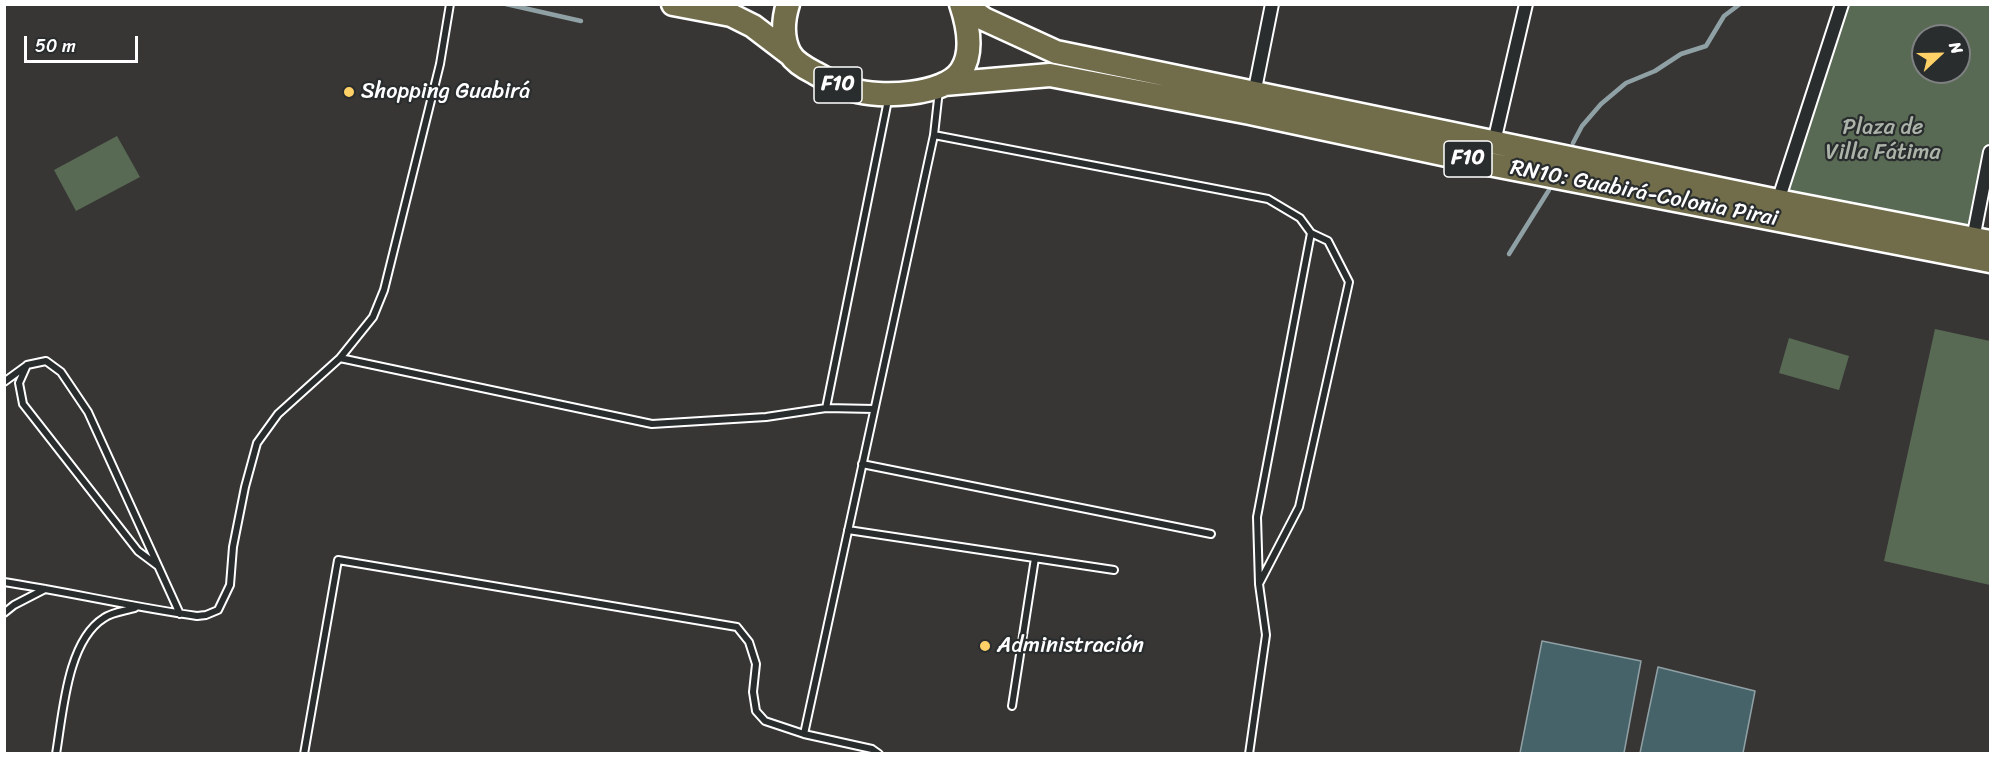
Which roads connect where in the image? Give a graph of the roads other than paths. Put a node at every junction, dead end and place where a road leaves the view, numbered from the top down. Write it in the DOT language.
graph roads {
  1 [pos="450,4"];
  2 [pos="673,4"];
  3 [pos="788,4"];
  4 [pos="962,4"];
  5 [pos="1272,4"];
  6 [pos="1526,4"];
  7 [pos="1842,4"];
  8 [pos="791,55"];
  9 [pos="942,85"];
  10 [pos="889,94"];
  11 [pos="1254,94"];
  12 [pos="934,135"];
  13 [pos="1494,142"];
  14 [pos="1990,152"];
  15 [pos="1778,201"];
  16 [pos="1311,233"];
  17 [pos="1982,240"];
  18 [pos="1990,261"];
  19 [pos="340,358"];
  20 [pos="27,365"];
  21 [pos="4,382"];
  22 [pos="826,408"];
  23 [pos="874,409"];
  24 [pos="862,464"];
  25 [pos="848,530"];
  26 [pos="1211,534"];
  27 [pos="1035,558"];
  28 [pos="158,566"];
  29 [pos="1114,570"];
  30 [pos="4,582"];
  31 [pos="1258,584"];
  32 [pos="46,588"];
  33 [pos="138,608"];
  34 [pos="4,614"];
  35 [pos="180,614"];
  36 [pos="1012,706"];
  37 [pos="804,734"];
  38 [pos="56,753"];
  39 [pos="304,753"];
  40 [pos="879,753"];
  41 [pos="1249,753"];
  1 -- 19 [label="lane"];
  2 -- 8 [label="highway, F10"];
  3 -- 8 [label="highway, F10"];
  4 -- 9 [label="highway, F10"];
  4 -- 11 [label="highway, RN10: Guabirá-Colonia Pirai / F10"];
  5 -- 11 [label="street"];
  6 -- 13 [label="street"];
  7 -- 15 [label="street"];
  8 -- 10 [label="highway, F10"];
  9 -- 10 [label="highway, F10"];
  9 -- 12 [label="lane"];
  9 -- 18 [label="highway, RN10: Guabirá-Colonia Pirai / F10"];
  10 -- 22 [label="lane"];
  11 -- 13 [label="highway, RN10: Guabirá-Colonia Pirai / F10"];
  12 -- 16 [label="lane"];
  12 -- 23 [label="lane"];
  13 -- 15 [label="highway, RN10: Guabirá-Colonia Pirai / F10"];
  14 -- 17 [label="street"];
  15 -- 17 [label="highway, RN10: Guabirá-Colonia Pirai / F10"];
  16 -- 31 [label="lane"];
  16 -- 31 [label="lane"];
  19 -- 22 [label="lane"];
  19 -- 35 [label="lane"];
  20 -- 21 [label="lane"];
  20 -- 28 [label="lane"];
  20 -- 28 [label="lane"];
  22 -- 23 [label="lane"];
  23 -- 24 [label="lane"];
  24 -- 25 [label="lane"];
  24 -- 26 [label="lane"];
  25 -- 27 [label="lane"];
  25 -- 37 [label="lane"];
  27 -- 29 [label="lane"];
  27 -- 36 [label="lane"];
  28 -- 35 [label="lane"];
  30 -- 32 [label="lane"];
  31 -- 41 [label="lane"];
  32 -- 33 [label="lane"];
  32 -- 34 [label="lane"];
  33 -- 35 [label="lane"];
  33 -- 38 [label="lane"];
  37 -- 39 [label="lane"];
  37 -- 40 [label="lane"];
}
